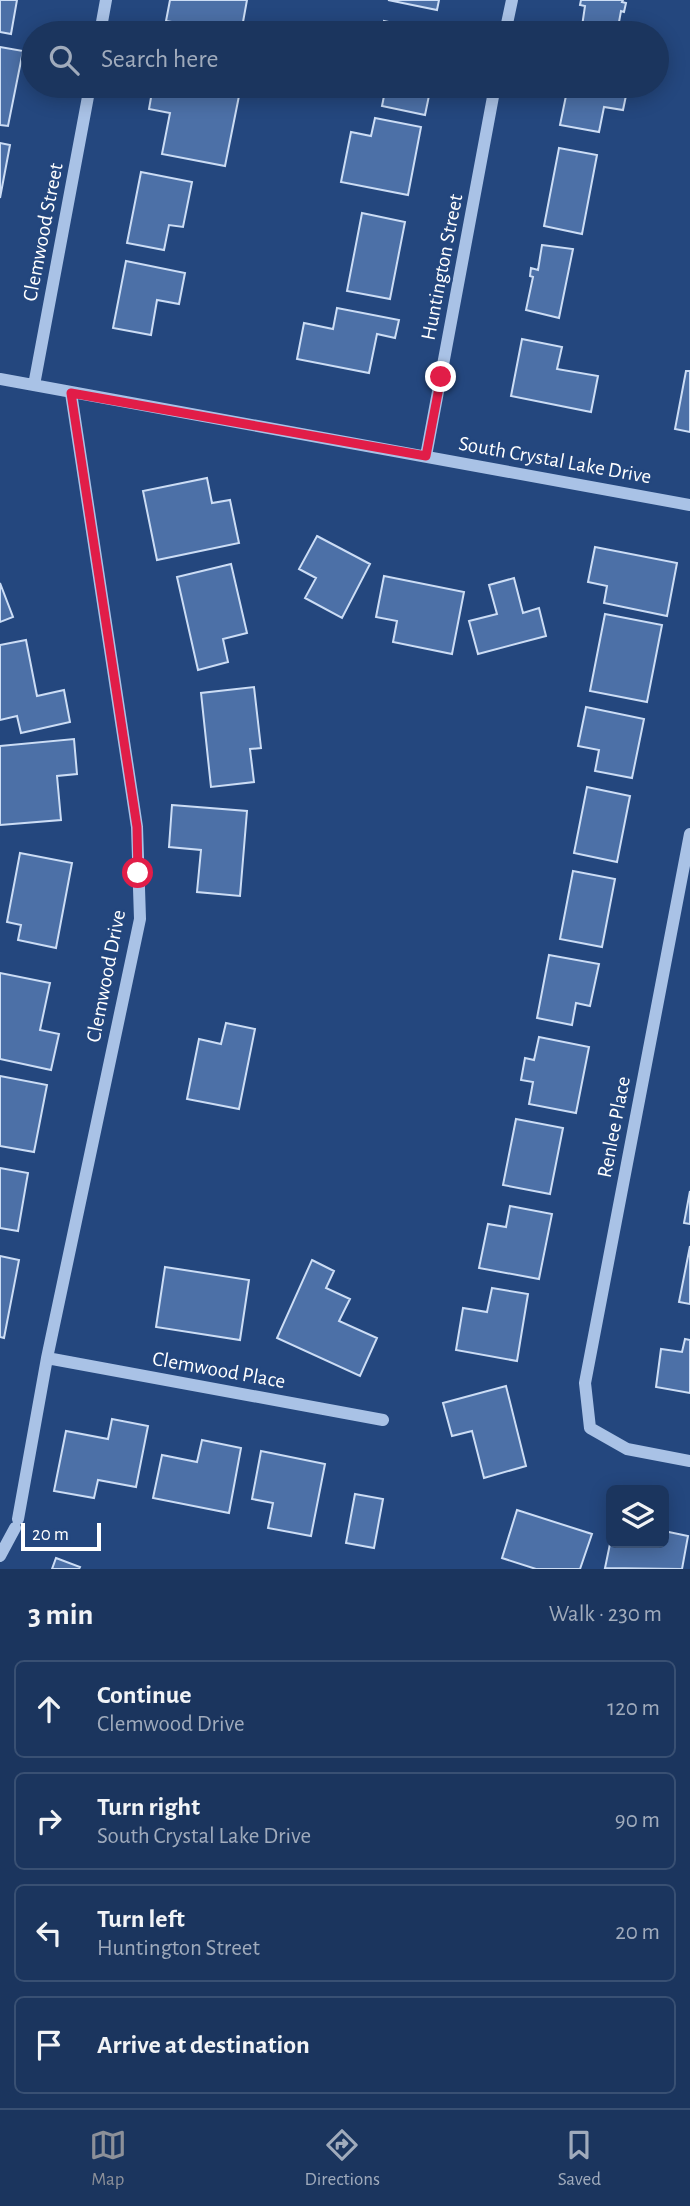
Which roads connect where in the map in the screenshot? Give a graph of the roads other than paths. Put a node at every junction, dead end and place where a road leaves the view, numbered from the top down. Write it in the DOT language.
graph roads {
  1 [pos="106,0"];
  2 [pos="512,0"];
  3 [pos="102,21"];
  4 [pos="508,21"];
  5 [pos="88,98"];
  6 [pos="493,98"];
  7 [pos="0,379"];
  8 [pos="34,385"];
  9 [pos="71,393"];
  10 [pos="426,456"];
  11 [pos="690,505"];
  12 [pos="690,834"];
  13 [pos="47,1358"];
  14 [pos="383,1420"];
  15 [pos="690,1461"];
  16 [pos="0,1556"];
  1 -- 3 [label="street"];
  2 -- 4 [label="street"];
  5 -- 8 [label="street, Clemwood Street"];
  6 -- 10 [label="street, Huntington Street"];
  7 -- 8 [label="street, South Crystal Lake Drive"];
  8 -- 9 [label="street, South Crystal Lake Drive"];
  9 -- 10 [label="street, South Crystal Lake Drive"];
  9 -- 13 [label="street, Clemwood Drive"];
  10 -- 11 [label="street, South Crystal Lake Drive"];
  12 -- 15 [label="street, Renlee Place"];
  13 -- 14 [label="street, Clemwood Place"];
  13 -- 16 [label="street, Clemwood Drive"];
}
